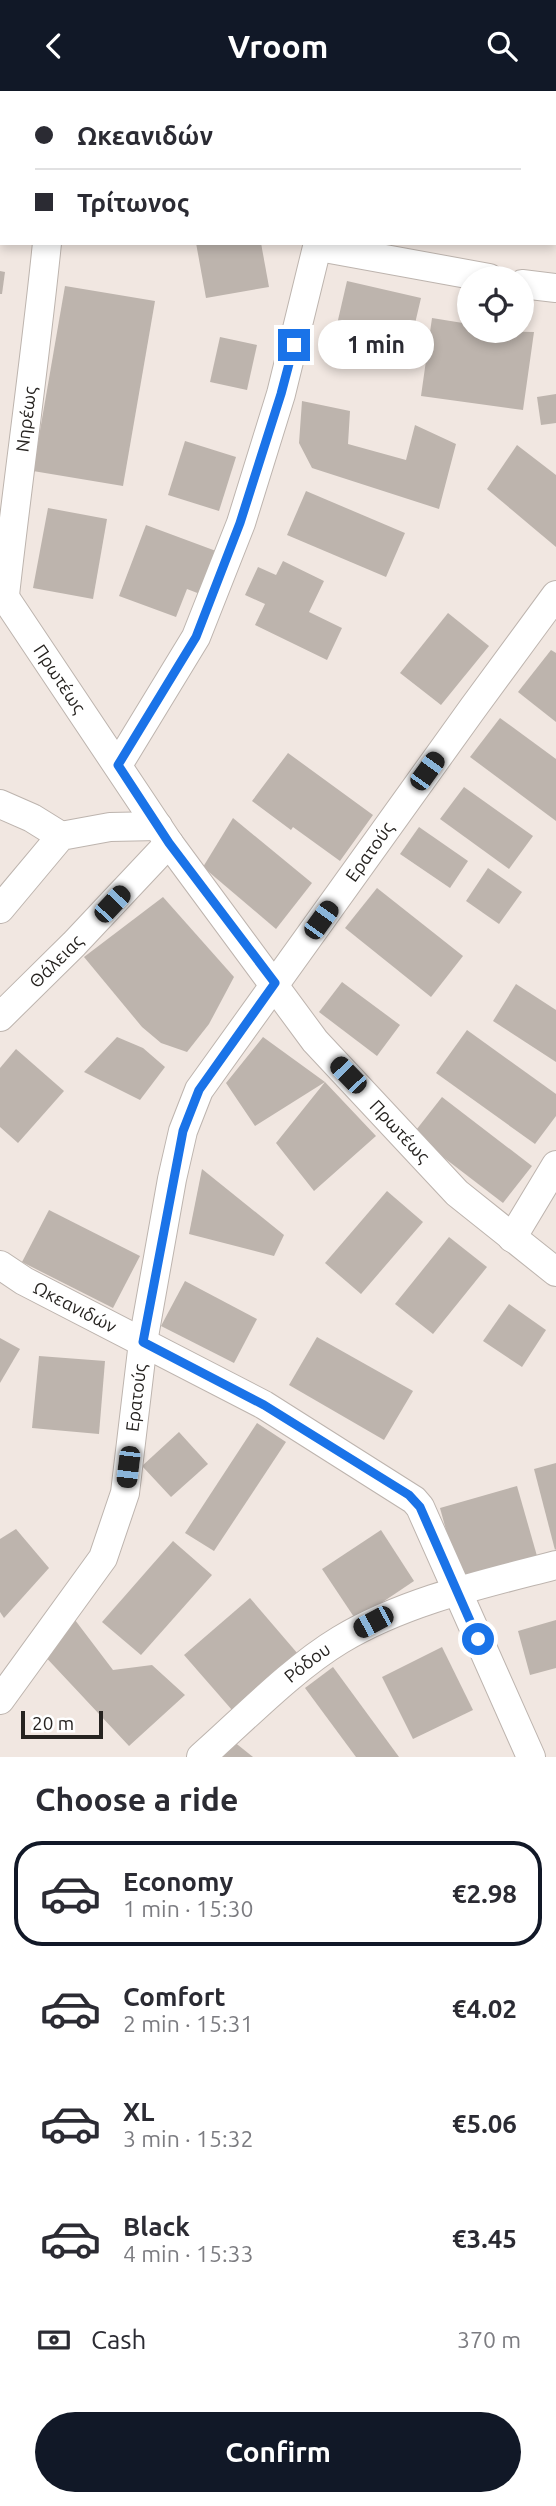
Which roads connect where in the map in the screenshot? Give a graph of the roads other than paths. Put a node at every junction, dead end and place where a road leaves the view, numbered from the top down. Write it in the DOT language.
graph roads {
  1 [pos="47,245"];
  2 [pos="318,245"];
  3 [pos="457,272"];
  4 [pos="534,285"];
  5 [pos="556,288"];
  6 [pos="2,593"];
  7 [pos="556,595"];
  8 [pos="118,765"];
  9 [pos="0,804"];
  10 [pos="164,835"];
  11 [pos="61,836"];
  12 [pos="0,909"];
  13 [pos="275,983"];
  14 [pos="0,1017"];
  15 [pos="556,1165"];
  16 [pos="512,1238"];
  17 [pos="0,1265"];
  18 [pos="556,1272"];
  19 [pos="143,1342"];
  20 [pos="556,1565"];
  21 [pos="457,1591"];
  22 [pos="0,1700"];
  23 [pos="201,1757"];
  24 [pos="531,1757"];
  1 -- 6 [label="street, Νηρέως"];
  2 -- 3 [label="street"];
  2 -- 8 [label="street"];
  4 -- 5 [label="street"];
  6 -- 8 [label="street, Πρωτέως"];
  7 -- 13 [label="street, Ερατούς"];
  8 -- 10 [label="street, Πρωτέως"];
  9 -- 11 [label="street"];
  10 -- 11 [label="street"];
  10 -- 13 [label="street, Πρωτέως"];
  10 -- 14 [label="street, Θάλειας"];
  11 -- 12 [label="street"];
  13 -- 16 [label="street, Πρωτέως"];
  13 -- 19 [label="street, Ερατούς"];
  15 -- 16 [label="street"];
  16 -- 18 [label="street, Πρωτέως"];
  17 -- 19 [label="street, Ωκεανιδών"];
  19 -- 21 [label="street, Ωκεανιδών"];
  19 -- 22 [label="street, Ερατούς"];
  20 -- 21 [label="street, Ρόδου"];
  21 -- 23 [label="street, Ρόδου"];
  21 -- 24 [label="street, Ωκεανιδών"];
}
